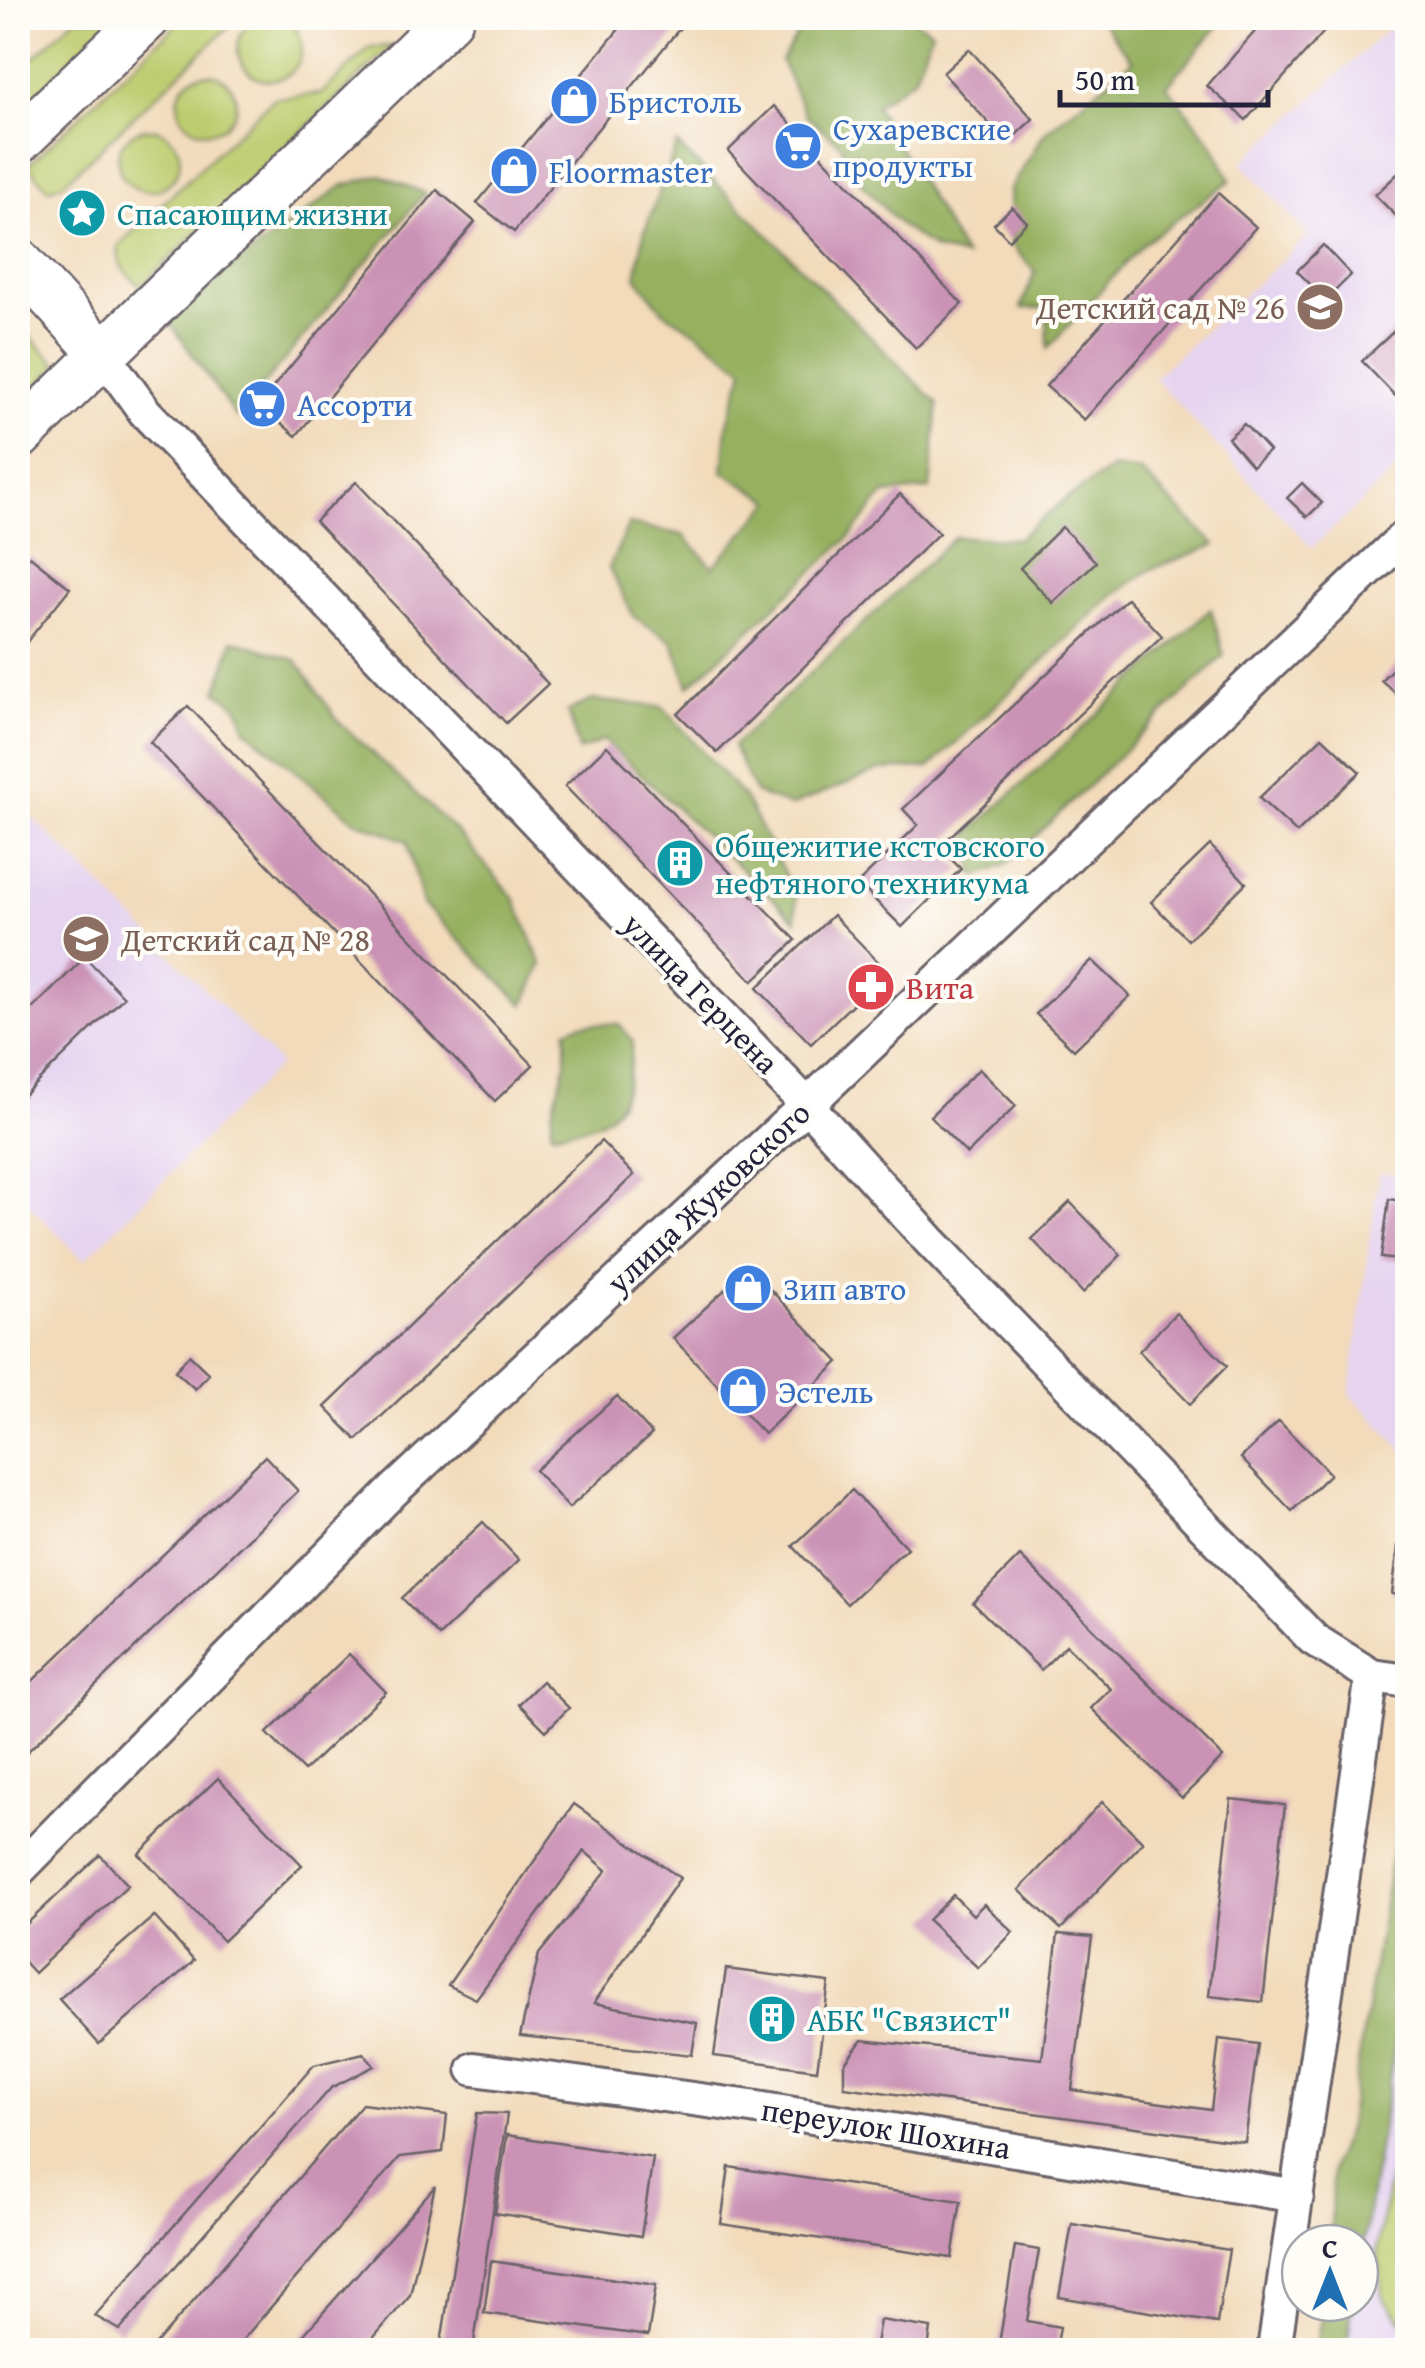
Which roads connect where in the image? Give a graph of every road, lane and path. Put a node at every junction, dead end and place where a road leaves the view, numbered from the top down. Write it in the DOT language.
graph roads {
  1 [pos="147,18"];
  2 [pos="450,18"];
  3 [pos="18,141"];
  4 [pos="18,262"];
  5 [pos="103,354"];
  6 [pos="18,437"];
  7 [pos="1408,533"];
  8 [pos="808,1105"];
  9 [pos="1372,1676"];
  10 [pos="1408,1680"];
  11 [pos="18,1871"];
  12 [pos="474,2069"];
  13 [pos="1297,2196"];
  14 [pos="1274,2350"];
  1 -- 3 [label="street"];
  2 -- 5 [label="street"];
  4 -- 5 [label="street"];
  5 -- 6 [label="street"];
  5 -- 8 [label="street, улица Герцена"];
  7 -- 8 [label="street, улица Жуковского"];
  8 -- 9 [label="street, улица Герцена"];
  8 -- 11 [label="street, улица Жуковского"];
  9 -- 10 [label="street, улица Герцена"];
  9 -- 13 [label="street"];
  12 -- 13 [label="street, переулок Шохина"];
  13 -- 14 [label="street"];
}
